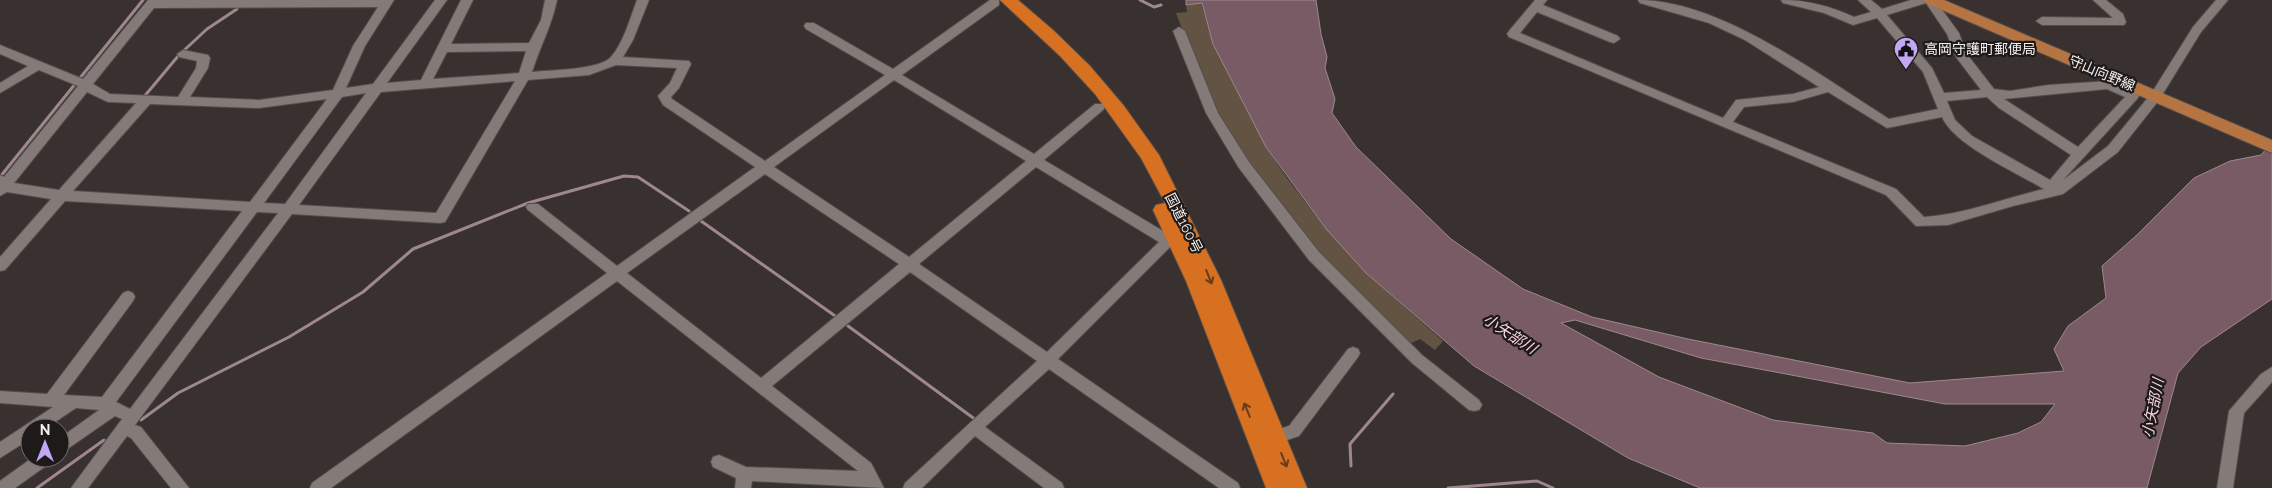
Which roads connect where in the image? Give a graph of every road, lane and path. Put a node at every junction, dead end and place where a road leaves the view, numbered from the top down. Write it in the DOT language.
graph roads {
  1 [pos="441,0"];
  2 [pos="467,0"];
  3 [pos="551,0"];
  4 [pos="643,0"];
  5 [pos="1644,0"];
  6 [pos="1787,0"];
  7 [pos="1864,0"];
  8 [pos="1924,0"];
  9 [pos="1930,0"];
  10 [pos="2099,0"];
  11 [pos="2222,0"];
  12 [pos="387,1"];
  13 [pos="998,1"];
  14 [pos="152,2"];
  15 [pos="240,2"];
  16 [pos="310,2"];
  17 [pos="1669,3"];
  18 [pos="1538,4"];
  19 [pos="1879,12"];
  20 [pos="2042,21"];
  21 [pos="810,26"];
  22 [pos="1179,31"];
  23 [pos="1614,39"];
  24 [pos="534,47"];
  25 [pos="443,48"];
  26 [pos="0,49"];
  27 [pos="183,54"];
  28 [pos="615,61"];
  29 [pos="38,65"];
  30 [pos="894,75"];
  31 [pos="524,76"];
  32 [pos="80,83"];
  33 [pos="425,84"];
  34 [pos="376,88"];
  35 [pos="1828,88"];
  36 [pos="0,89"];
  37 [pos="338,93"];
  38 [pos="1990,93"];
  39 [pos="1939,98"];
  40 [pos="2158,98"];
  41 [pos="140,99"];
  42 [pos="181,101"];
  43 [pos="1099,107"];
  44 [pos="1946,112"];
  45 [pos="1725,124"];
  46 [pos="2272,147"];
  47 [pos="2079,154"];
  48 [pos="1034,161"];
  49 [pos="764,167"];
  50 [pos="3,184"];
  51 [pos="2058,191"];
  52 [pos="58,195"];
  53 [pos="253,207"];
  54 [pos="533,207"];
  55 [pos="288,210"];
  56 [pos="1172,238"];
  57 [pos="908,263"];
  58 [pos="0,266"];
  59 [pos="617,272"];
  60 [pos="128,297"];
  61 [pos="1353,353"];
  62 [pos="1048,360"];
  63 [pos="2272,373"];
  64 [pos="761,387"];
  65 [pos="0,397"];
  66 [pos="50,400"];
  67 [pos="73,402"];
  68 [pos="1474,405"];
  69 [pos="110,406"];
  70 [pos="49,418"];
  71 [pos="128,423"];
  72 [pos="974,427"];
  73 [pos="20,437"];
  74 [pos="1275,438"];
  75 [pos="70,439"];
  76 [pos="0,450"];
  77 [pos="719,462"];
  78 [pos="30,468"];
  79 [pos="744,481"];
  80 [pos="873,484"];
  81 [pos="1,488"];
  82 [pos="79,488"];
  83 [pos="181,488"];
  84 [pos="318,488"];
  85 [pos="911,488"];
  86 [pos="1056,488"];
  87 [pos="1232,488"];
  88 [pos="1278,488"];
  89 [pos="1295,488"];
  90 [pos="2225,488"];
  1 -- 34 [label="street"];
  2 -- 25 [label="street"];
  3 -- 24 [label="street"];
  4 -- 28 [label="street"];
  5 -- 17 [label="street"];
  6 -- 19 [label="street"];
  7 -- 19 [label="street"];
  8 -- 19 [label="street"];
  9 -- 38 [label="street"];
  9 -- 40 [label="main road, 守山向野線"];
  10 -- 20 [label="street"];
  11 -- 40 [label="street"];
  12 -- 16 [label="street"];
  12 -- 37 [label="street"];
  13 -- 30 [label="street"];
  13 -- 43 [label="highway, 国道160号"];
  13 -- 74 [label="highway, 国道160号, one-way"];
  14 -- 15 [label="street"];
  14 -- 32 [label="street"];
  15 -- 16 [label="street"];
  17 -- 35 [label="street"];
  18 -- 23 [label="street"];
  18 -- 45 [label="street"];
  19 -- 39 [label="street"];
  21 -- 30 [label="street"];
  22 -- 68 [label="street"];
  24 -- 25 [label="street"];
  24 -- 31 [label="street"];
  25 -- 33 [label="street"];
  26 -- 29 [label="street"];
  27 -- 42 [label="street"];
  28 -- 31 [label="street"];
  28 -- 49 [label="street"];
  29 -- 32 [label="street"];
  29 -- 36 [label="street"];
  30 -- 48 [label="street"];
  30 -- 49 [label="street"];
  31 -- 33 [label="street"];
  31 -- 55 [label="street"];
  32 -- 41 [label="street"];
  32 -- 50 [label="street"];
  33 -- 34 [label="street"];
  34 -- 37 [label="street"];
  34 -- 55 [label="street"];
  35 -- 44 [label="street"];
  35 -- 45 [label="street"];
  37 -- 42 [label="street"];
  37 -- 53 [label="street"];
  38 -- 39 [label="street"];
  38 -- 47 [label="street"];
  38 -- 47 [label="street"];
  39 -- 44 [label="street"];
  40 -- 46 [label="main road, 守山向野線"];
  40 -- 51 [label="street"];
  41 -- 42 [label="street"];
  41 -- 52 [label="street"];
  43 -- 48 [label="street"];
  43 -- 56 [label="highway, 国道160号"];
  44 -- 51 [label="street"];
  45 -- 51 [label="street"];
  47 -- 51 [label="street"];
  48 -- 56 [label="street"];
  48 -- 57 [label="street"];
  49 -- 57 [label="street"];
  49 -- 59 [label="street"];
  50 -- 52 [label="street"];
  52 -- 53 [label="street"];
  52 -- 58 [label="street"];
  53 -- 55 [label="street"];
  53 -- 69 [label="street"];
  54 -- 59 [label="street"];
  55 -- 71 [label="street"];
  56 -- 62 [label="street"];
  88 -- 56 [label="highway, 国道160号, one-way"];
  57 -- 62 [label="street"];
  57 -- 64 [label="street"];
  59 -- 64 [label="street"];
  59 -- 84 [label="street"];
  60 -- 66 [label="street"];
  61 -- 74 [label="street"];
  62 -- 72 [label="street"];
  62 -- 87 [label="street"];
  63 -- 90 [label="street"];
  64 -- 80 [label="street"];
  65 -- 66 [label="street"];
  66 -- 67 [label="street"];
  67 -- 69 [label="street"];
  67 -- 70 [label="street"];
  69 -- 71 [label="street"];
  69 -- 75 [label="street"];
  71 -- 82 [label="street"];
  71 -- 83 [label="street"];
  72 -- 85 [label="street"];
  72 -- 86 [label="street"];
  73 -- 76 [label="street"];
  74 -- 89 [label="highway, 国道160号, one-way"];
  77 -- 79 [label="street"];
  78 -- 81 [label="street"];
  79 -- 80 [label="street"];
}
